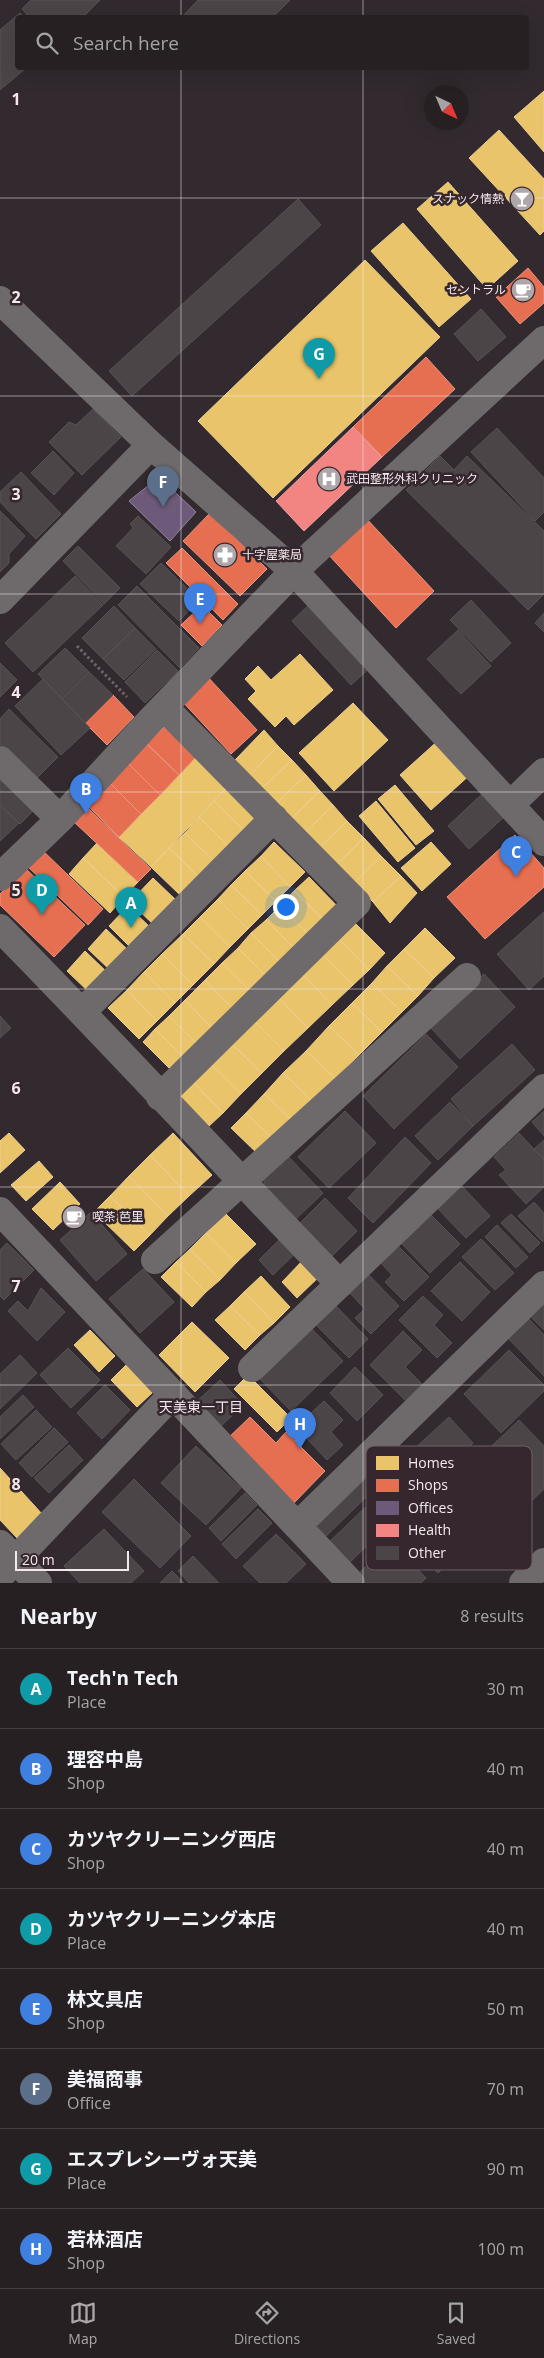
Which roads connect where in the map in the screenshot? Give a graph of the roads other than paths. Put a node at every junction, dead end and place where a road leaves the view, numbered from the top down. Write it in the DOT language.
graph roads {
  1 [pos="0,300"];
  2 [pos="544,340"];
  3 [pos="151,445"];
  4 [pos="294,571"];
  5 [pos="0,600"];
  6 [pos="157,714"];
  7 [pos="0,760"];
  8 [pos="544,772"];
  9 [pos="511,804"];
  10 [pos="274,818"];
  11 [pos="60,819"];
  12 [pos="544,842"];
  13 [pos="0,877"];
  14 [pos="0,928"];
  15 [pos="467,977"];
  16 [pos="82,1012"];
  17 [pos="544,1088"];
  18 [pos="160,1097"];
  19 [pos="240,1181"];
  20 [pos="2,1217"];
  21 [pos="154,1260"];
  22 [pos="340,1284"];
  23 [pos="544,1285"];
  24 [pos="252,1368"];
  25 [pos="173,1394"];
  26 [pos="379,1446"];
  27 [pos="366,1459"];
  28 [pos="297,1526"];
  29 [pos="5,1560"];
  30 [pos="544,1562"];
  31 [pos="336,1578"];
  32 [pos="38,1583"];
  33 [pos="523,1583"];
  1 -- 3 [label="street"];
  2 -- 4 [label="street"];
  3 -- 4 [label="street"];
  3 -- 5 [label="street"];
  4 -- 6 [label="street"];
  4 -- 9 [label="street"];
  6 -- 10 [label="street"];
  6 -- 11 [label="street"];
  7 -- 11 [label="street"];
  8 -- 9 [label="street"];
  9 -- 12 [label="street"];
  10 -- 16 [label="street"];
  10 -- 18 [label="street"];
  11 -- 13 [label="street"];
  14 -- 16 [label="street"];
  15 -- 19 [label="street"];
  16 -- 18 [label="street"];
  17 -- 22 [label="street"];
  18 -- 19 [label="street"];
  19 -- 21 [label="street"];
  19 -- 22 [label="street"];
  20 -- 25 [label="street"];
  22 -- 24 [label="street"];
  23 -- 26 [label="street"];
  25 -- 28 [label="street"];
  25 -- 29 [label="street"];
  27 -- 28 [label="street"];
  28 -- 31 [label="street"];
  29 -- 32 [label="street"];
  30 -- 33 [label="street"];
}
